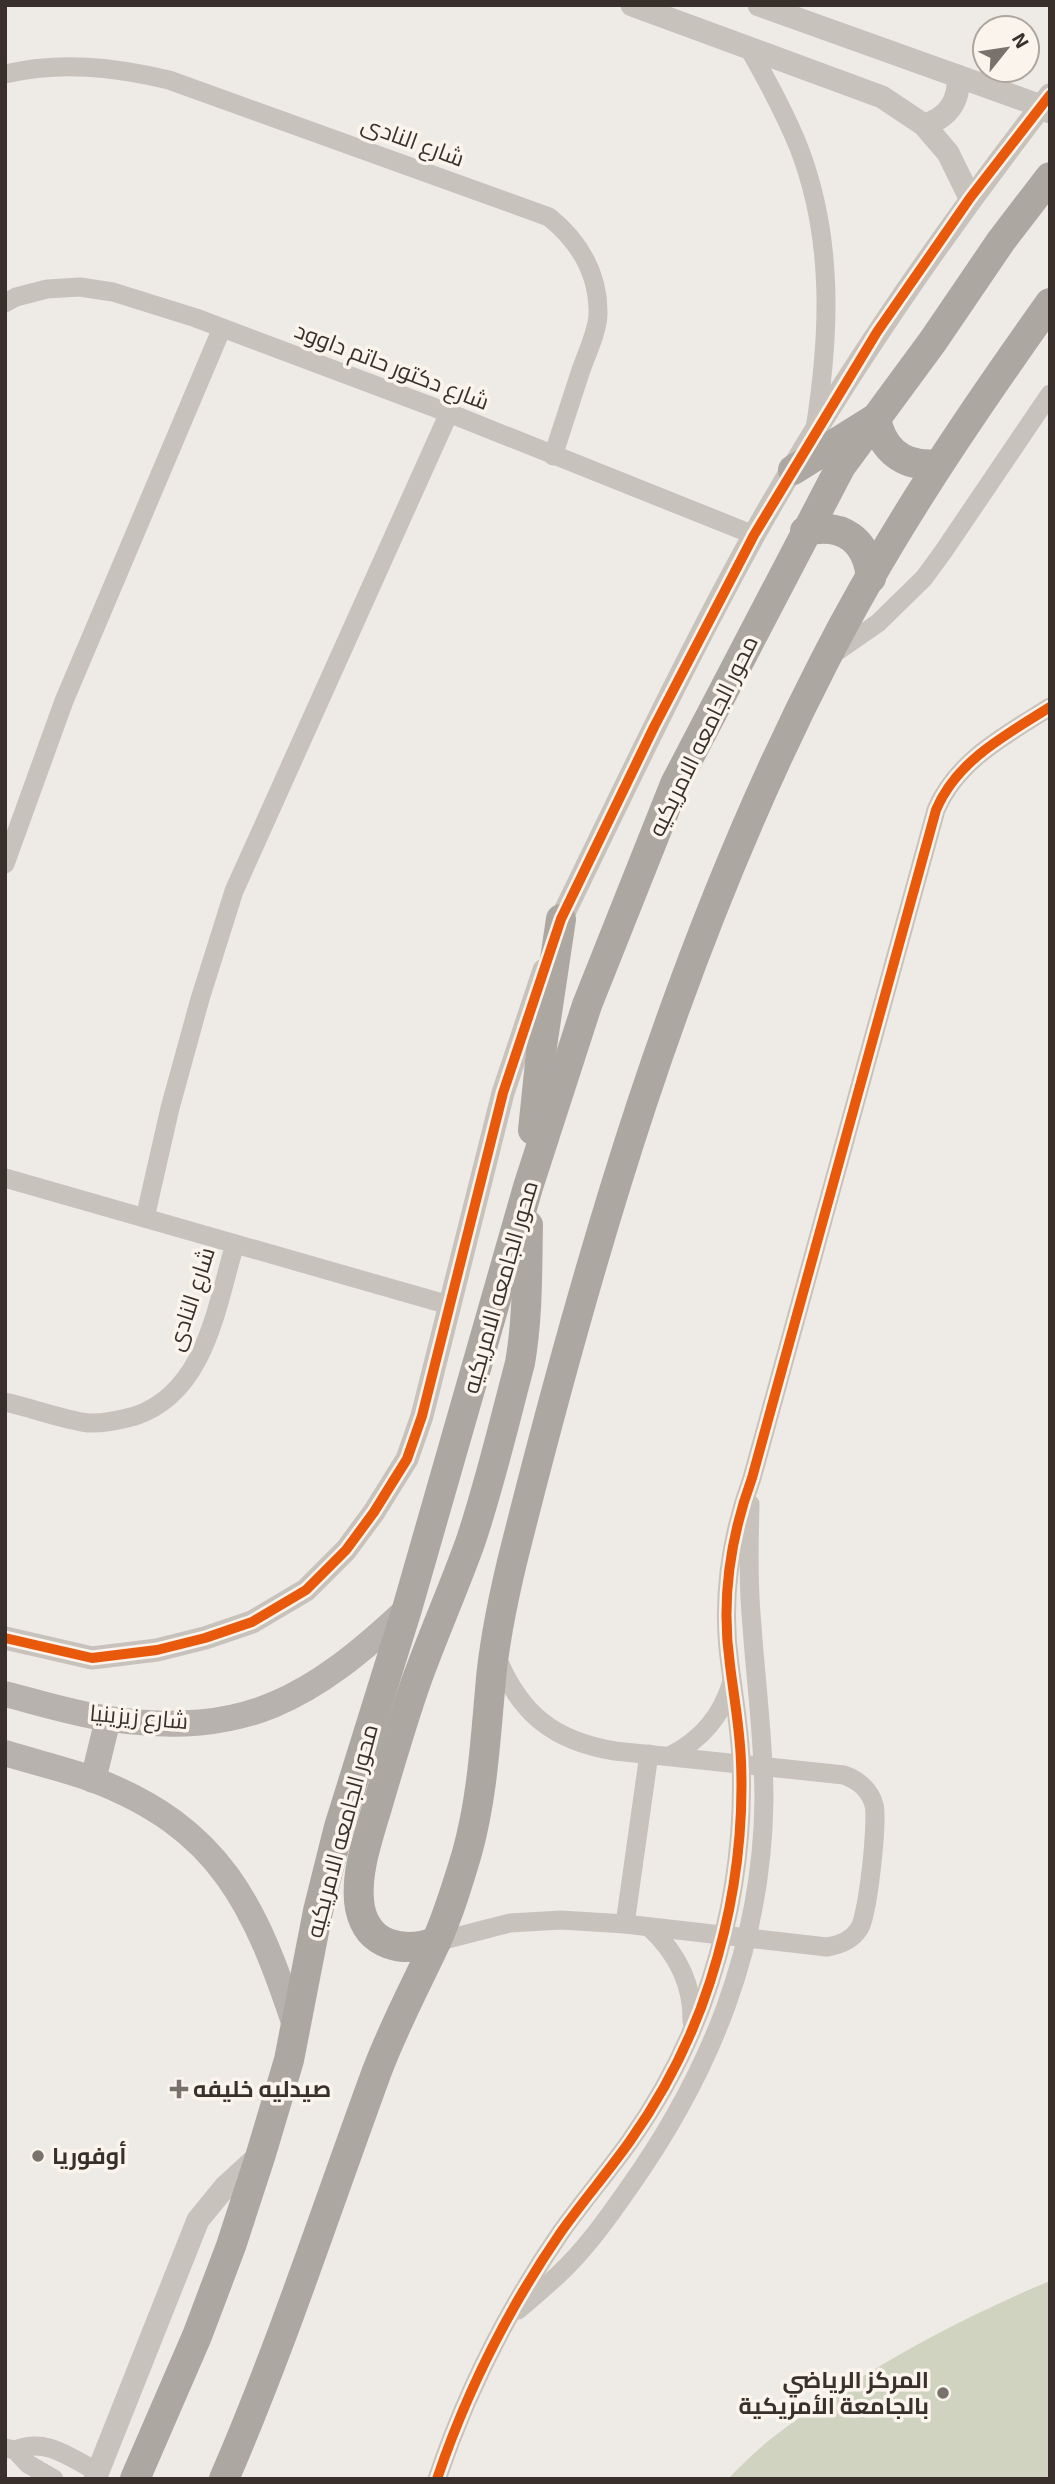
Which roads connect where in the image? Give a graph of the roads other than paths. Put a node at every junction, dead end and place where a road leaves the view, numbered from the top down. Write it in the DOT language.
graph roads {
  1 [pos="632,5"];
  2 [pos="759,5"];
  3 [pos="748,47"];
  4 [pos="5,74"];
  5 [pos="958,76"];
  6 [pos="1047,104"];
  7 [pos="925,125"];
  8 [pos="1050,177"];
  9 [pos="970,198"];
  10 [pos="5,303"];
  11 [pos="1050,303"];
  12 [pos="222,328"];
  13 [pos="1050,394"];
  14 [pos="449,413"];
  15 [pos="876,418"];
  16 [pos="814,434"];
  17 [pos="553,456"];
  18 [pos="939,464"];
  19 [pos="793,470"];
  20 [pos="805,531"];
  21 [pos="754,535"];
  22 [pos="871,578"];
  23 [pos="825,660"];
  24 [pos="1050,707"];
  25 [pos="5,864"];
  26 [pos="561,919"];
  27 [pos="5,1178"];
  28 [pos="528,1187"];
  29 [pos="145,1218"];
  30 [pos="235,1244"];
  31 [pos="449,1305"];
  32 [pos="5,1402"];
  33 [pos="752,1478"];
  34 [pos="407,1609"];
  35 [pos="5,1638"];
  36 [pos="494,1650"];
  37 [pos="733,1680"];
  38 [pos="5,1694"];
  39 [pos="108,1719"];
  40 [pos="5,1753"];
  41 [pos="649,1754"];
  42 [pos="670,1756"];
  43 [pos="741,1764"];
  44 [pos="764,1767"];
  45 [pos="93,1780"];
  46 [pos="625,1924"];
  47 [pos="649,1927"];
  48 [pos="724,1936"];
  49 [pos="746,1939"];
  50 [pos="436,1942"];
  51 [pos="296,2028"];
  52 [pos="691,2030"];
  53 [pos="261,2154"];
  54 [pos="504,2323"];
  55 [pos="10,2449"];
  56 [pos="96,2475"];
  57 [pos="54,2479"];
  58 [pos="135,2479"];
  59 [pos="224,2479"];
  60 [pos="437,2479"];
  1 -- 3 [label="street"];
  2 -- 5 [label="street"];
  3 -- 7 [label="street"];
  3 -- 16 [label="street"];
  4 -- 17 [label="street, شارع النادى"];
  5 -- 6 [label="street"];
  5 -- 7 [label="street"];
  6 -- 9 [label="street"];
  7 -- 9 [label="street"];
  8 -- 15 [label="main road, محور الجامعه الامريكيه"];
  9 -- 16 [label="street"];
  10 -- 12 [label="street, شارع دكتور حاتم داوود"];
  11 -- 18 [label="main road"];
  12 -- 14 [label="street, شارع دكتور حاتم داوود"];
  12 -- 25 [label="street"];
  13 -- 23 [label="street"];
  14 -- 17 [label="street, شارع دكتور حاتم داوود"];
  14 -- 29 [label="street"];
  15 -- 18 [label="main road"];
  15 -- 19 [label="main road"];
  15 -- 20 [label="main road, محور الجامعه الامريكيه"];
  16 -- 19 [label="street"];
  17 -- 21 [label="street, شارع دكتور حاتم داوود"];
  18 -- 22 [label="main road"];
  19 -- 21 [label="street"];
  20 -- 22 [label="main road"];
  20 -- 28 [label="main road, محور الجامعه الامريكيه"];
  21 -- 26 [label="street"];
  22 -- 23 [label="main road"];
  23 -- 36 [label="main road"];
  24 -- 33 [label="street"];
  26 -- 28 [label="main road"];
  26 -- 31 [label="street"];
  27 -- 29 [label="street"];
  28 -- 34 [label="main road, محور الجامعه الامريكيه"];
  28 -- 50 [label="main road"];
  29 -- 30 [label="street"];
  30 -- 31 [label="street"];
  30 -- 32 [label="street, شارع النادى"];
  31 -- 35 [label="street"];
  33 -- 37 [label="street"];
  33 -- 44 [label="street"];
  34 -- 39 [label="main road, شارع زيزينيا"];
  34 -- 51 [label="main road, محور الجامعه الامريكيه"];
  36 -- 41 [label="street"];
  36 -- 50 [label="main road"];
  37 -- 42 [label="street"];
  37 -- 43 [label="street"];
  38 -- 39 [label="main road, شارع زيزينيا"];
  39 -- 45 [label="main road"];
  40 -- 45 [label="main road"];
  41 -- 42 [label="street"];
  41 -- 46 [label="street"];
  42 -- 43 [label="street"];
  43 -- 44 [label="street"];
  43 -- 48 [label="street"];
  44 -- 49 [label="street"];
  44 -- 49 [label="street"];
  45 -- 51 [label="main road"];
  46 -- 47 [label="street"];
  46 -- 50 [label="street"];
  47 -- 48 [label="street"];
  47 -- 52 [label="street"];
  48 -- 49 [label="street"];
  48 -- 52 [label="street"];
  49 -- 54 [label="street"];
  50 -- 59 [label="main road"];
  51 -- 53 [label="main road, محور الجامعه الامريكيه"];
  52 -- 54 [label="street"];
  53 -- 56 [label="street"];
  53 -- 58 [label="main road, محور الجامعه الامريكيه"];
  54 -- 60 [label="street"];
  55 -- 56 [label="street"];
  55 -- 57 [label="street"];
}
